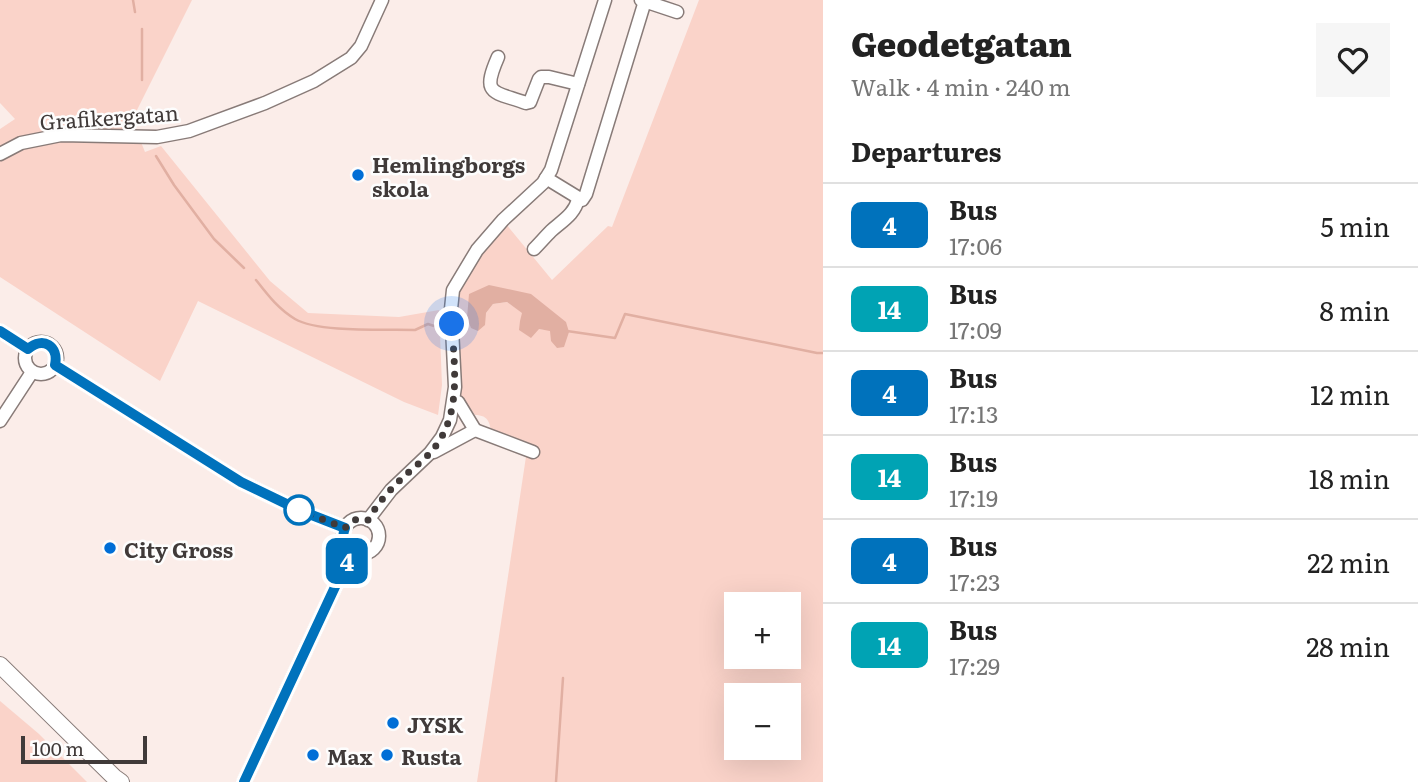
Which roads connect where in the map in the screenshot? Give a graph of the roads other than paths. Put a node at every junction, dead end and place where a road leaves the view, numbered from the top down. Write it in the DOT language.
graph roads {
  1 [pos="382,0"];
  2 [pos="605,0"];
  3 [pos="650,2"];
  4 [pos="677,12"];
  5 [pos="498,57"];
  6 [pos="578,84"];
  7 [pos="0,154"];
  8 [pos="546,178"];
  9 [pos="578,199"];
  10 [pos="534,249"];
  11 [pos="0,331"];
  12 [pos="28,349"];
  13 [pos="55,365"];
  14 [pos="33,372"];
  15 [pos="454,401"];
  16 [pos="0,421"];
  17 [pos="475,430"];
  18 [pos="533,452"];
  19 [pos="430,453"];
  20 [pos="368,520"];
  21 [pos="345,528"];
  22 [pos="353,552"];
  23 [pos="0,665"];
  24 [pos="0,671"];
  25 [pos="246,779"];
  26 [pos="107,782"];
  27 [pos="121,782"];
  1 -- 7 [label="street, Grafikergatan"];
  2 -- 6 [label="street"];
  3 -- 4 [label="street"];
  3 -- 9 [label="street"];
  5 -- 6 [label="street"];
  6 -- 8 [label="street"];
  8 -- 9 [label="street"];
  8 -- 15 [label="street"];
  9 -- 10 [label="street"];
  11 -- 12 [label="street"];
  12 -- 13 [label="street"];
  12 -- 14 [label="street"];
  13 -- 14 [label="street"];
  13 -- 21 [label="street"];
  14 -- 16 [label="street"];
  15 -- 17 [label="street"];
  15 -- 19 [label="street"];
  17 -- 18 [label="street"];
  17 -- 19 [label="street"];
  19 -- 20 [label="street"];
  20 -- 21 [label="street"];
  20 -- 22 [label="street"];
  21 -- 22 [label="street"];
  22 -- 25 [label="street"];
  23 -- 27 [label="main road"];
  24 -- 26 [label="main road"];
}
